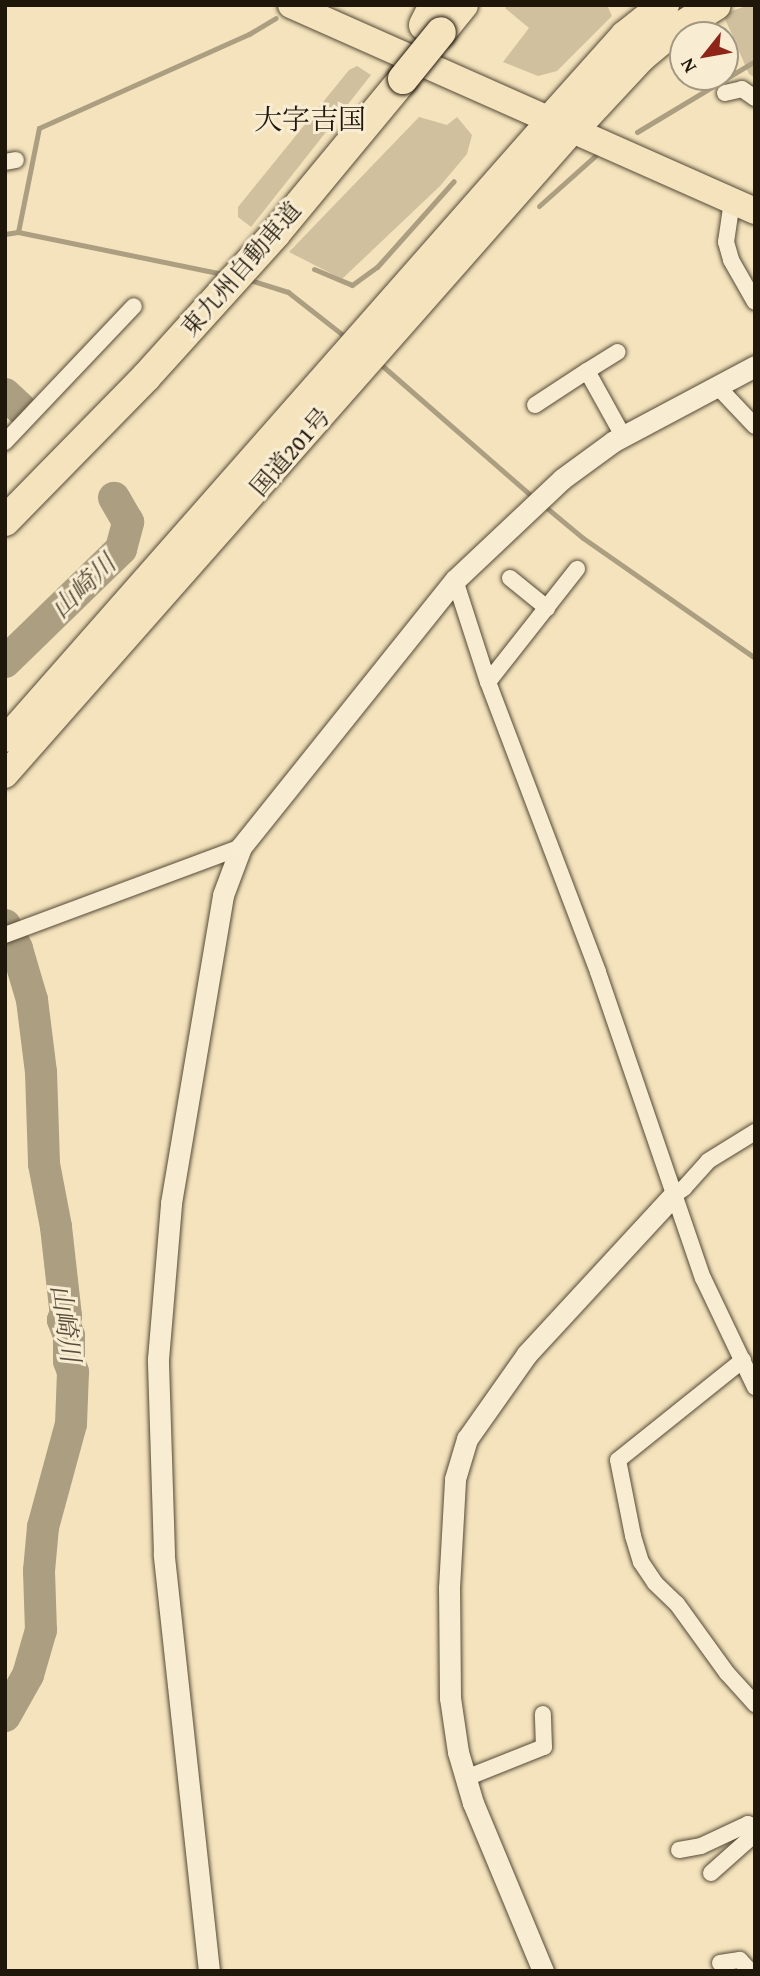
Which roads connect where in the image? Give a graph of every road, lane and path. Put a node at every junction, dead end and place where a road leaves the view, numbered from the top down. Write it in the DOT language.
graph roads {
  1 [pos="291,5"];
  2 [pos="463,5"];
  3 [pos="664,5"];
  4 [pos="716,5"];
  5 [pos="433,21"];
  6 [pos="725,93"];
  7 [pos="755,97"];
  8 [pos="561,125"];
  9 [pos="743,206"];
  10 [pos="755,302"];
  11 [pos="134,306"];
  12 [pos="617,352"];
  13 [pos="350,365"];
  14 [pos="755,366"];
  15 [pos="587,371"];
  16 [pos="717,386"];
  17 [pos="535,404"];
  18 [pos="755,426"];
  19 [pos="623,436"];
  20 [pos="5,442"];
  21 [pos="5,521"];
  22 [pos="577,569"];
  23 [pos="510,578"];
  24 [pos="455,580"];
  25 [pos="547,608"];
  26 [pos="488,682"];
  27 [pos="5,739"];
  28 [pos="5,775"];
  29 [pos="241,848"];
  30 [pos="5,935"];
  31 [pos="755,1132"];
  32 [pos="673,1196"];
  33 [pos="743,1360"];
  34 [pos="755,1387"];
  35 [pos="755,1704"];
  36 [pos="542,1714"];
  37 [pos="466,1778"];
  38 [pos="755,1829"];
  39 [pos="755,1835"];
  40 [pos="679,1850"];
  41 [pos="711,1873"];
  42 [pos="720,1963"];
  43 [pos="209,1971"];
  44 [pos="542,1971"];
  45 [pos="750,1971"];
  1 -- 8 [label="highway"];
  2 -- 5 [label="highway, 東九州自動車道"];
  3 -- 8 [label="highway"];
  4 -- 8 [label="highway"];
  5 -- 21 [label="highway, 東九州自動車道, bridge"];
  6 -- 7 [label="street"];
  8 -- 9 [label="highway"];
  8 -- 13 [label="highway, 国道201号"];
  9 -- 10 [label="street"];
  11 -- 20 [label="street"];
  12 -- 15 [label="street"];
  13 -- 27 [label="highway, 国道201号"];
  13 -- 28 [label="highway, 国道201号"];
  14 -- 16 [label="street"];
  15 -- 17 [label="street"];
  15 -- 19 [label="street"];
  16 -- 18 [label="street"];
  16 -- 19 [label="street"];
  19 -- 24 [label="street"];
  22 -- 25 [label="street"];
  23 -- 25 [label="street"];
  24 -- 26 [label="street"];
  24 -- 29 [label="street"];
  25 -- 26 [label="street"];
  26 -- 32 [label="street"];
  29 -- 30 [label="street"];
  29 -- 43 [label="street"];
  31 -- 32 [label="street"];
  32 -- 33 [label="street"];
  32 -- 37 [label="street"];
  33 -- 34 [label="street"];
  33 -- 35 [label="street"];
  36 -- 37 [label="street"];
  37 -- 44 [label="street"];
  38 -- 40 [label="street"];
  39 -- 41 [label="street"];
  42 -- 45 [label="street"];
}
